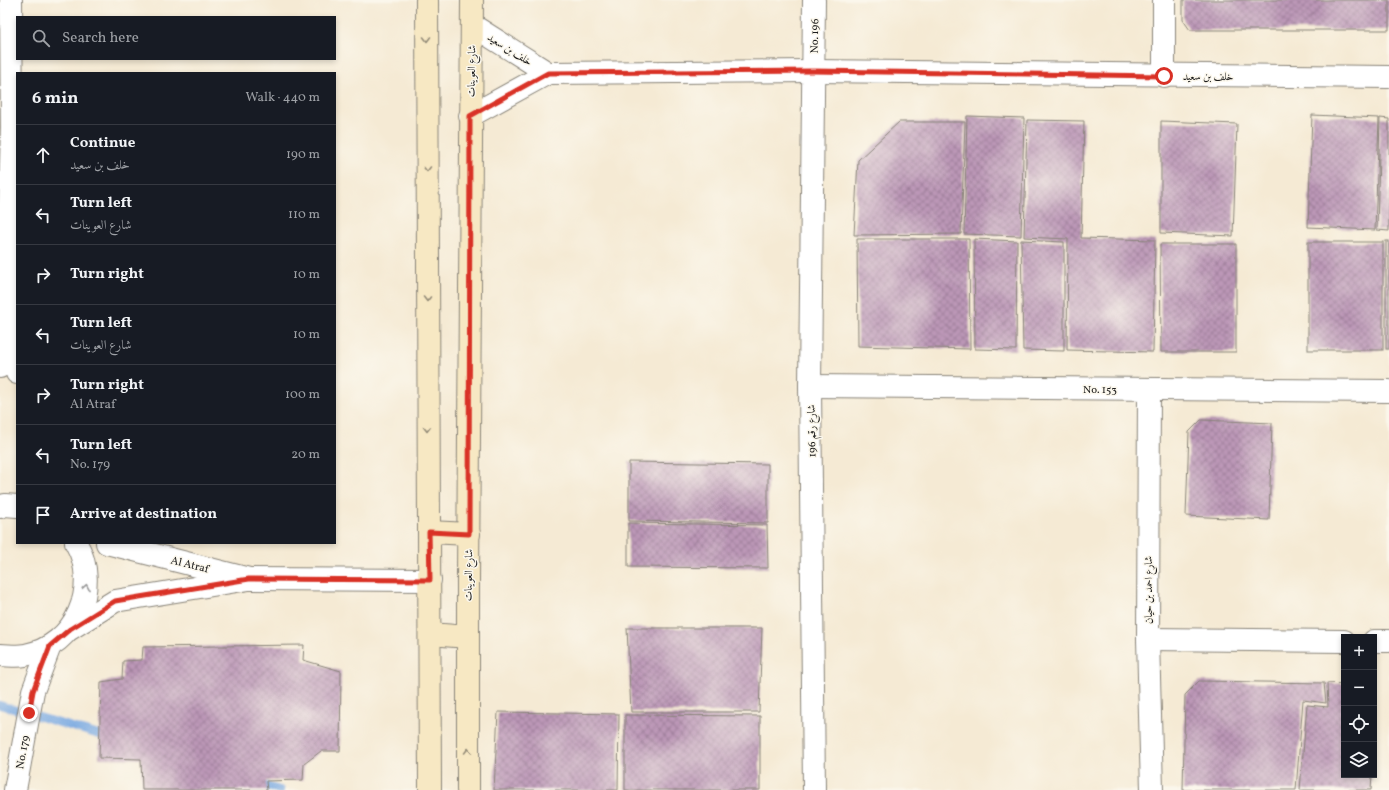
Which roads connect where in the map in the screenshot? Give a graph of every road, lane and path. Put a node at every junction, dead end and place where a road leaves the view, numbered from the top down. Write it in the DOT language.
graph roads {
  1 [pos="12,0"];
  2 [pos="427,0"];
  3 [pos="472,0"];
  4 [pos="814,0"];
  5 [pos="1164,0"];
  6 [pos="472,25"];
  7 [pos="813,71"];
  8 [pos="548,73"];
  9 [pos="1164,76"];
  10 [pos="1389,78"];
  11 [pos="470,116"];
  12 [pos="6,127"];
  13 [pos="8,321"];
  14 [pos="0,367"];
  15 [pos="16,367"];
  16 [pos="810,386"];
  17 [pos="1149,389"];
  18 [pos="1389,391"];
  19 [pos="16,506"];
  20 [pos="0,507"];
  21 [pos="429,532"];
  22 [pos="469,534"];
  23 [pos="77,544"];
  24 [pos="111,544"];
  25 [pos="249,579"];
  26 [pos="430,580"];
  27 [pos="70,629"];
  28 [pos="430,634"];
  29 [pos="468,637"];
  30 [pos="1148,639"];
  31 [pos="1341,641"];
  32 [pos="1377,641"];
  33 [pos="1389,641"];
  34 [pos="50,646"];
  35 [pos="0,655"];
  36 [pos="15,790"];
  37 [pos="430,790"];
  38 [pos="468,790"];
  39 [pos="814,790"];
  40 [pos="1152,790"];
  1 -- 12 [label="street"];
  2 -- 21 [label="street, one-way"];
  3 -- 6 [label="street, شارع العوينات"];
  4 -- 7 [label="street, No. 196"];
  5 -- 9 [label="street"];
  6 -- 8 [label="street, خلف بن سعيد"];
  6 -- 11 [label="street, شارع العوينات"];
  7 -- 8 [label="street, خلف بن سعيد"];
  7 -- 9 [label="street, خلف بن سعيد"];
  7 -- 16 [label="street, شارع رقم 196"];
  8 -- 11 [label="street, خلف بن سعيد"];
  9 -- 10 [label="street, خلف بن سعيد"];
  11 -- 22 [label="street, شارع العوينات"];
  12 -- 13 [label="street"];
  13 -- 14 [label="street"];
  13 -- 15 [label="street"];
  16 -- 17 [label="street, No. 153"];
  16 -- 39 [label="street, شارع رقم 196"];
  17 -- 18 [label="street, No. 153"];
  17 -- 30 [label="street, شارع احمد بن حيان"];
  19 -- 20 [label="street"];
  21 -- 22 [label="street"];
  21 -- 26 [label="street"];
  22 -- 29 [label="street, شارع العوينات"];
  27 -- 23 [label="street, Al Atraf, one-way"];
  24 -- 25 [label="street, Al Atraf"];
  25 -- 26 [label="street, Al Atraf"];
  25 -- 27 [label="street, Al Atraf"];
  26 -- 28 [label="street"];
  27 -- 34 [label="street, Al Atraf"];
  28 -- 29 [label="street"];
  28 -- 37 [label="street"];
  38 -- 29 [label="street, شارع العوينات, one-way"];
  30 -- 31 [label="street"];
  30 -- 40 [label="street, شارع احمد بن حيان"];
  32 -- 33 [label="street"];
  34 -- 35 [label="street, Al Atraf"];
  34 -- 36 [label="street, No. 179"];
}
